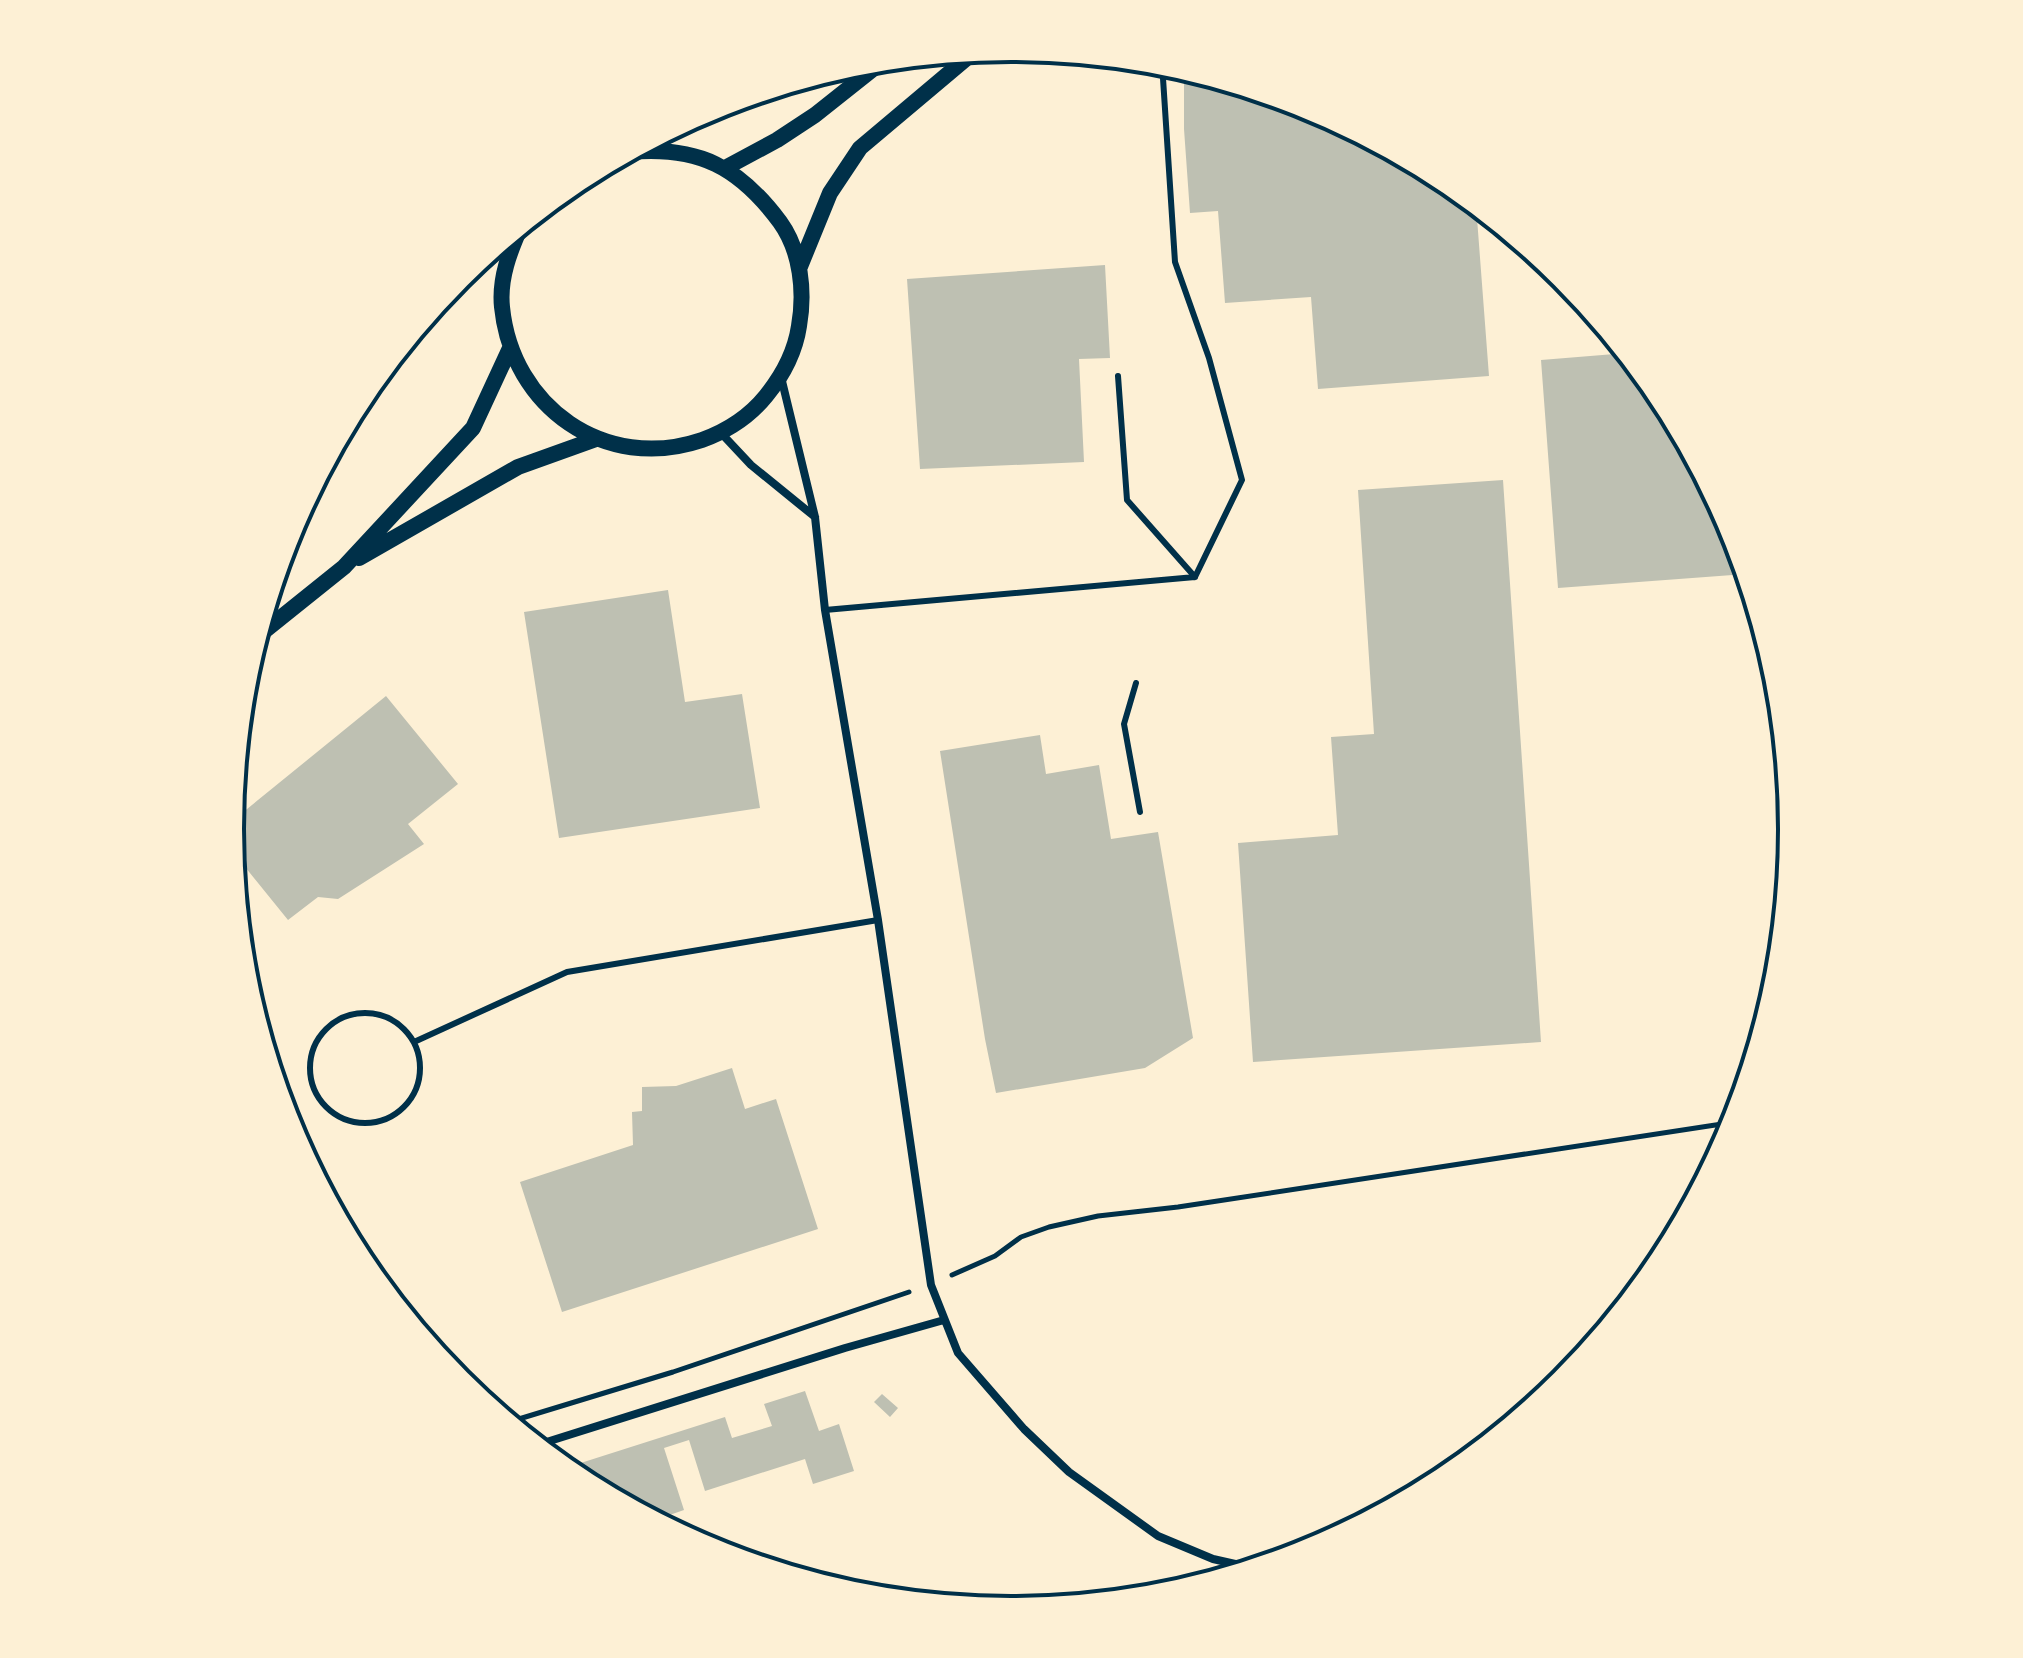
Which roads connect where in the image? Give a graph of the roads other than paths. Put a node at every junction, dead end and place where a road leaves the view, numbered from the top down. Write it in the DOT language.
graph roads {
  1 [pos="960,64"];
  2 [pos="863,77"];
  3 [pos="1163,77"];
  4 [pos="660,148"];
  5 [pos="725,168"];
  6 [pos="512,247"];
  7 [pos="799,269"];
  8 [pos="510,348"];
  9 [pos="1118,376"];
  10 [pos="781,377"];
  11 [pos="721,433"];
  12 [pos="596,439"];
  13 [pos="815,517"];
  14 [pos="344,567"];
  15 [pos="1195,577"];
  16 [pos="825,610"];
  17 [pos="273,624"];
  18 [pos="1136,683"];
  19 [pos="1140,812"];
  20 [pos="878,920"];
  21 [pos="414,1042"];
  22 [pos="944,1320"];
  23 [pos="549,1441"];
  24 [pos="1232,1563"];
  1 -- 7 [label="main road"];
  2 -- 5 [label="main road"];
  3 -- 15 [label="lane"];
  4 -- 5 [label="main road"];
  5 -- 7 [label="main road"];
  6 -- 8 [label="main road"];
  7 -- 10 [label="main road"];
  8 -- 12 [label="main road"];
  8 -- 14 [label="main road"];
  9 -- 15 [label="lane"];
  10 -- 11 [label="main road"];
  10 -- 13 [label="street"];
  11 -- 12 [label="main road"];
  11 -- 13 [label="street"];
  12 -- 14 [label="main road"];
  13 -- 16 [label="street"];
  14 -- 17 [label="main road"];
  15 -- 16 [label="lane"];
  16 -- 20 [label="street"];
  18 -- 19 [label="lane"];
  20 -- 21 [label="lane"];
  20 -- 22 [label="street"];
  21 -- 21 [label="lane"];
  22 -- 23 [label="street"];
  22 -- 24 [label="street"];
}
